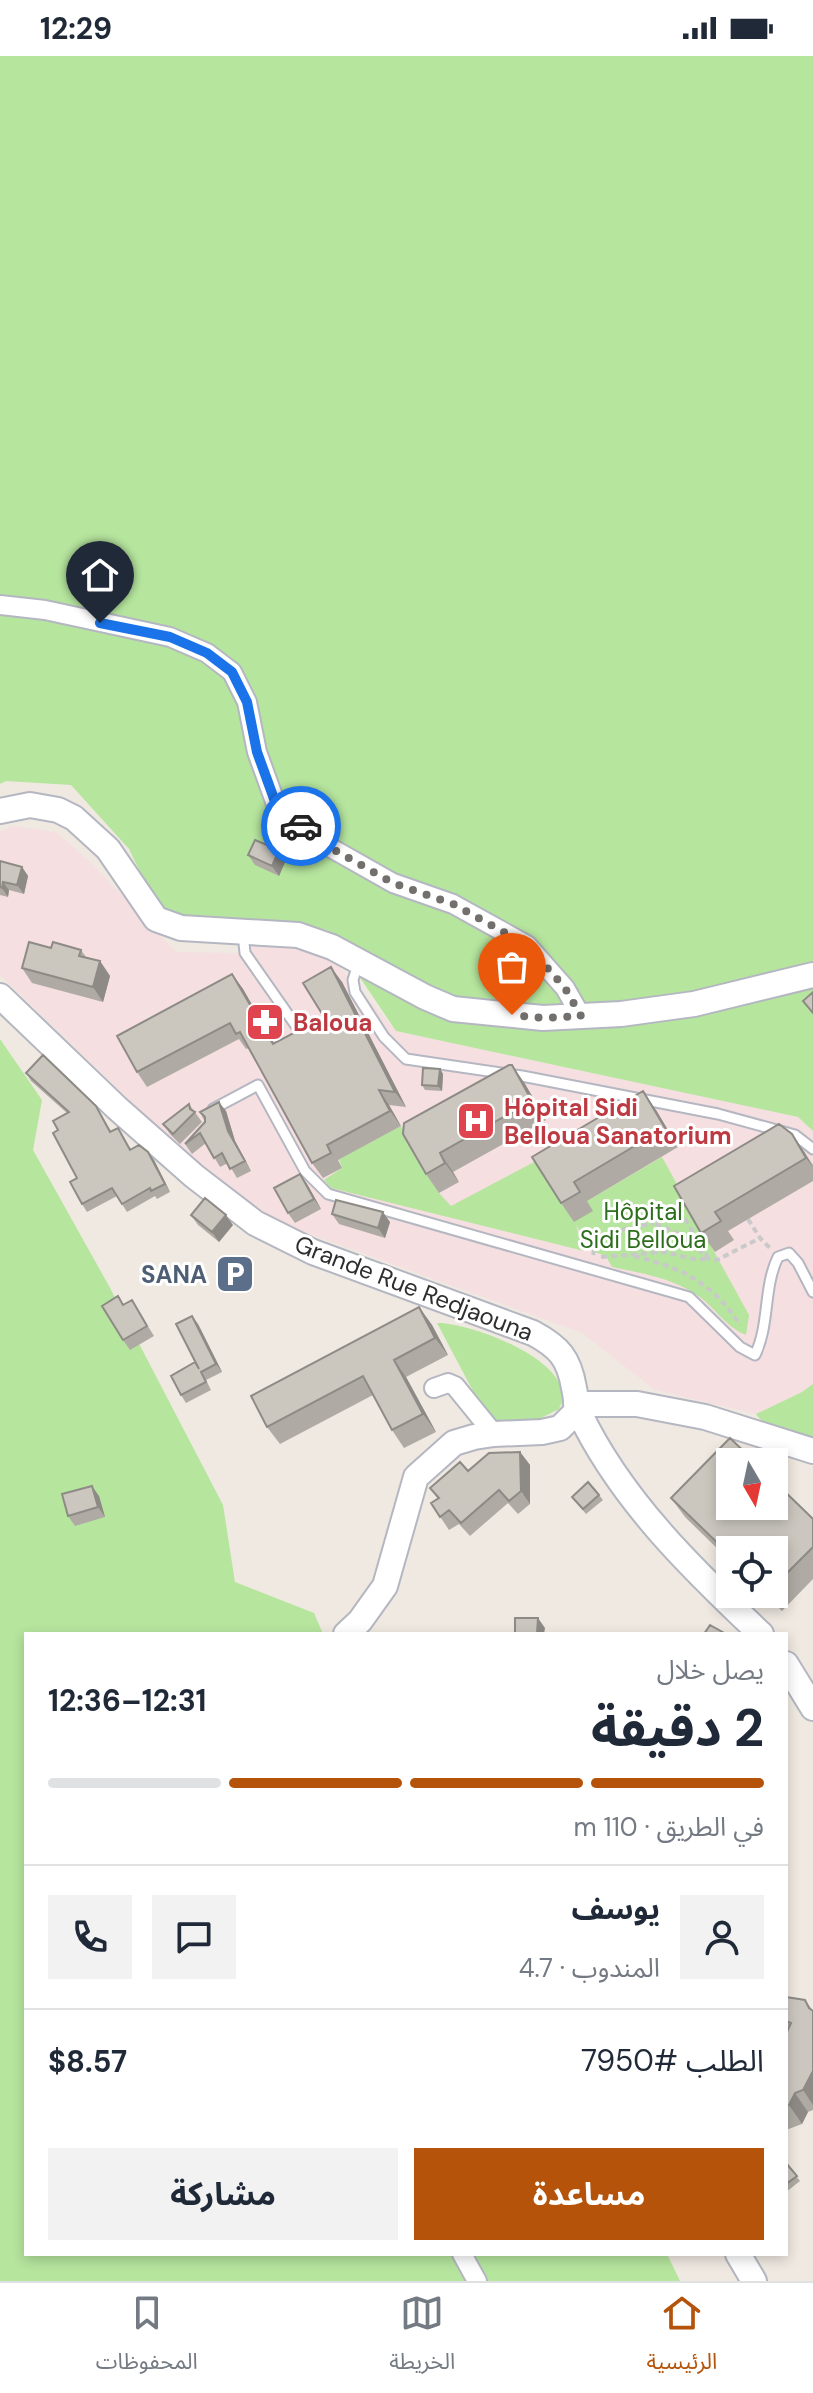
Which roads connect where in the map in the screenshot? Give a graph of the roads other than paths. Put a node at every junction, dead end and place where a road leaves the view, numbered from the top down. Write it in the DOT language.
graph roads {
  1 [pos="0,605"];
  2 [pos="0,811"];
  3 [pos="243,933"];
  4 [pos="359,961"];
  5 [pos="813,975"];
  6 [pos="0,996"];
  7 [pos="581,1016"];
  8 [pos="301,1033"];
  9 [pos="203,1115"];
  10 [pos="813,1149"];
  11 [pos="813,1292"];
  12 [pos="434,1388"];
  13 [pos="577,1407"];
  14 [pos="494,1434"];
  15 [pos="813,1451"];
  16 [pos="348,1632"];
  17 [pos="759,1632"];
  18 [pos="788,1667"];
  19 [pos="813,1708"];
  20 [pos="463,2256"];
  21 [pos="739,2256"];
  22 [pos="477,2281"];
  23 [pos="754,2281"];
  1 -- 7 [label="street"];
  2 -- 3 [label="street"];
  3 -- 4 [label="street"];
  3 -- 8 [label="lane"];
  4 -- 7 [label="street"];
  4 -- 10 [label="lane"];
  5 -- 7 [label="street"];
  6 -- 13 [label="street, Grande Rue Redjaouna"];
  9 -- 11 [label="lane"];
  12 -- 14 [label="street"];
  13 -- 14 [label="street"];
  13 -- 15 [label="street"];
  13 -- 17 [label="street, Grande Rue Redjaouna"];
  14 -- 16 [label="street"];
  18 -- 19 [label="street"];
  20 -- 22 [label="street"];
  21 -- 23 [label="street"];
}
